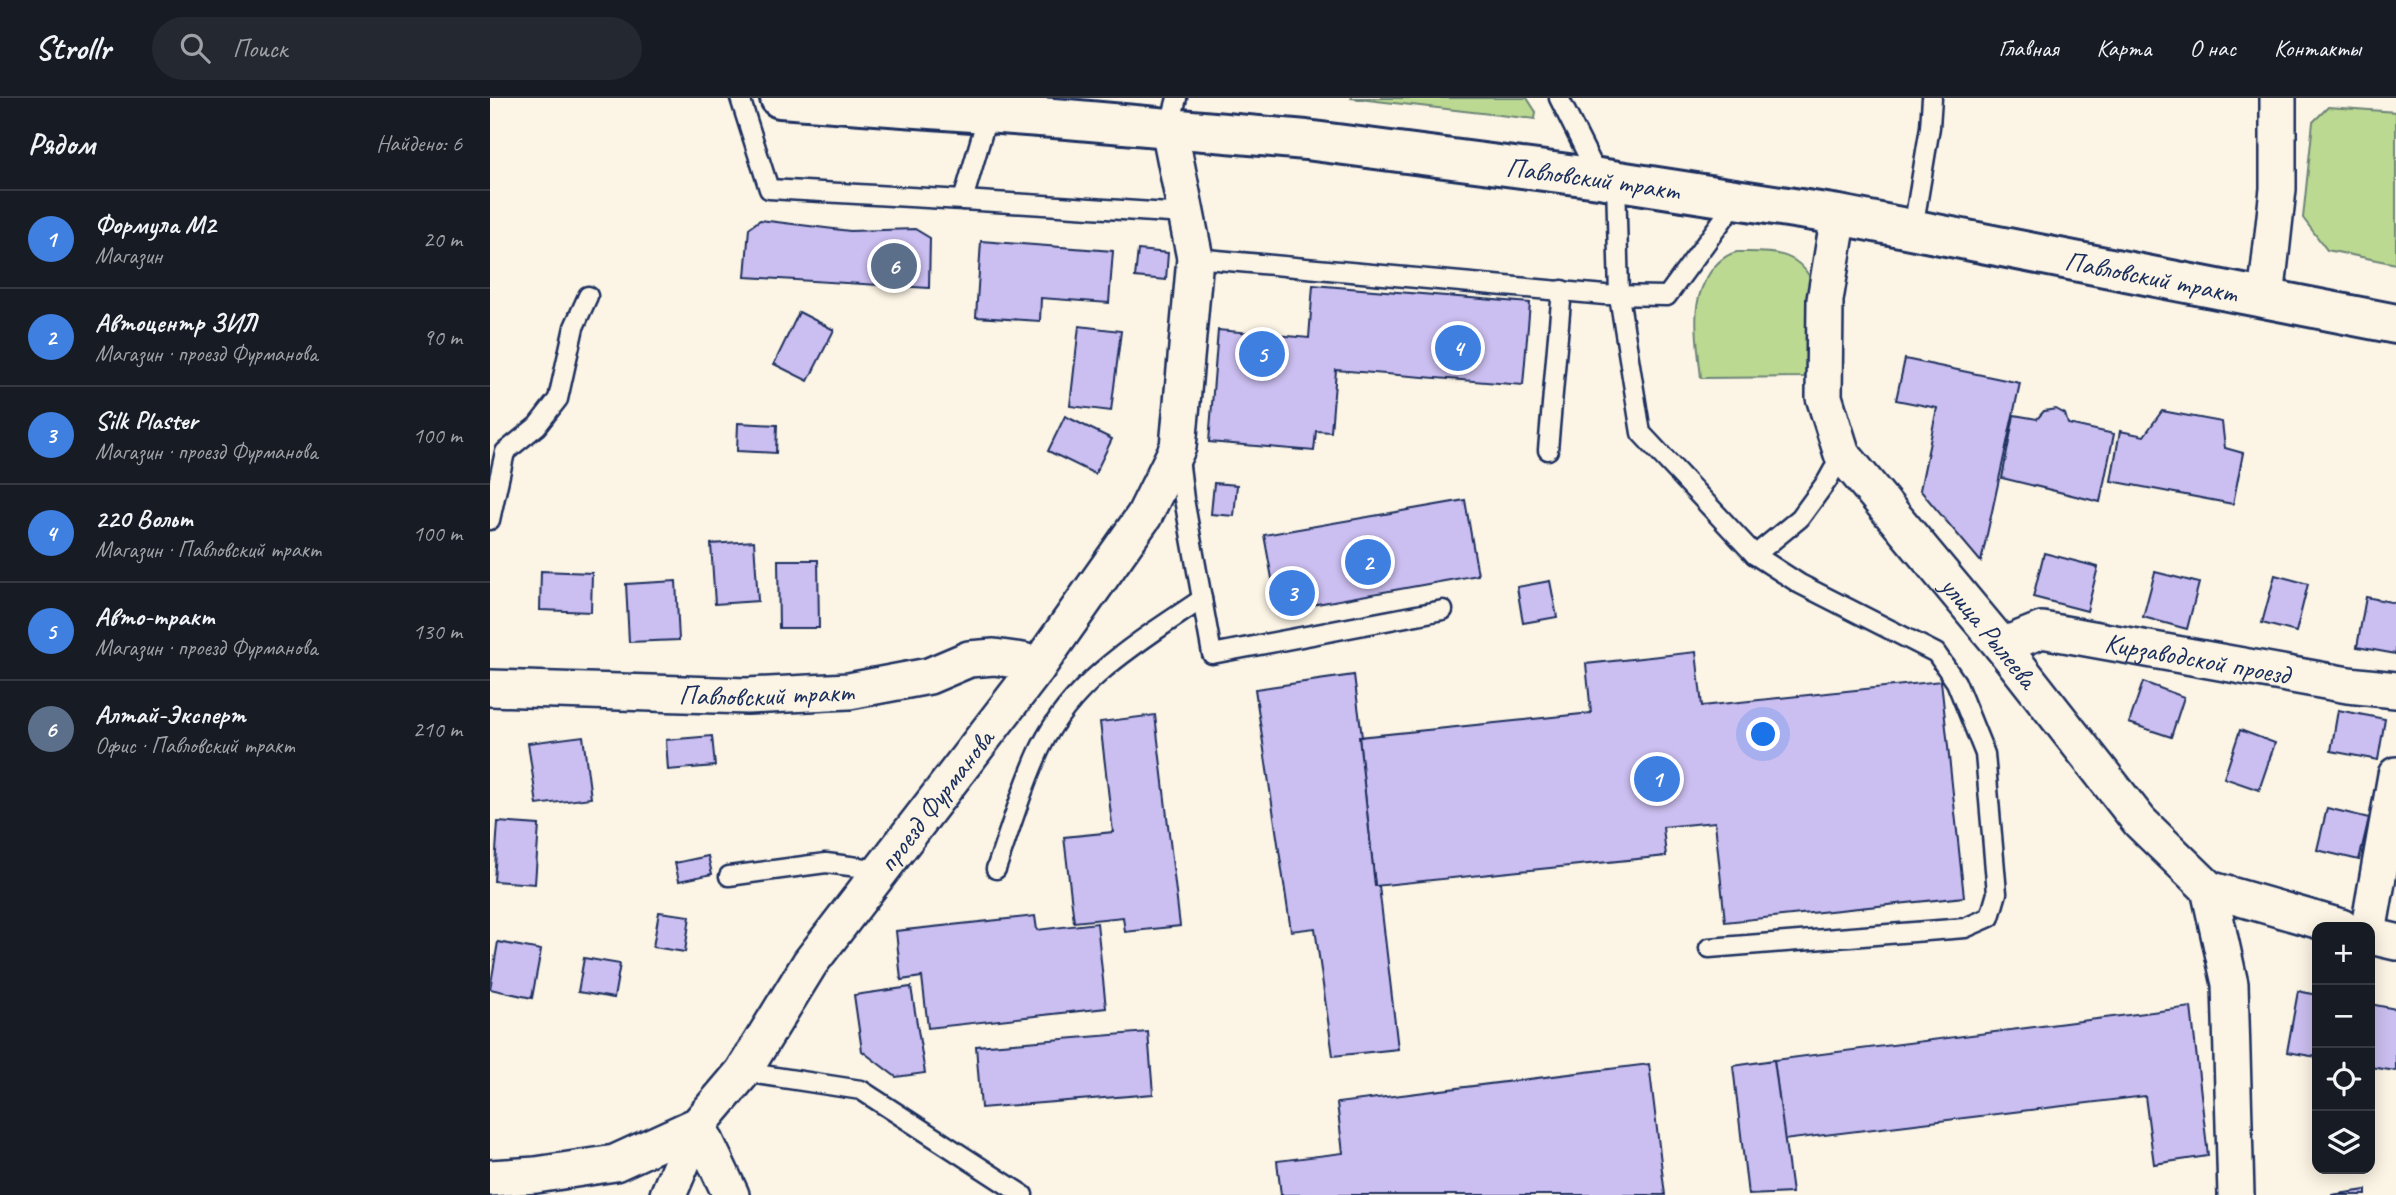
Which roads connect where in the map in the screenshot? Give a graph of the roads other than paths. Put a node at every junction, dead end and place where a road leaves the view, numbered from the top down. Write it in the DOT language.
graph roads {
  1 [pos="740,98"];
  2 [pos="780,98"];
  3 [pos="1559,98"];
  4 [pos="1932,98"];
  5 [pos="2278,98"];
  6 [pos="1173,113"];
  7 [pos="988,114"];
  8 [pos="1608,179"];
  9 [pos="1738,199"];
  10 [pos="963,200"];
  11 [pos="1185,214"];
  12 [pos="1839,215"];
  13 [pos="1913,229"];
  14 [pos="1195,258"];
  15 [pos="1562,290"];
  16 [pos="588,296"];
  17 [pos="1619,296"];
  18 [pos="2266,299"];
  19 [pos="2396,324"];
  20 [pos="1178,447"];
  21 [pos="1548,450"];
  22 [pos="1842,454"];
  23 [pos="490,520"];
  24 [pos="1755,555"];
  25 [pos="1202,599"];
  26 [pos="1444,610"];
  27 [pos="2003,646"];
  28 [pos="1037,668"];
  29 [pos="490,688"];
  30 [pos="2396,690"];
  31 [pos="2396,775"];
  32 [pos="996,869"];
  33 [pos="882,870"];
  34 [pos="729,876"];
  35 [pos="2209,889"];
  36 [pos="2324,922"];
  37 [pos="2369,922"];
  38 [pos="2375,937"];
  39 [pos="2396,942"];
  40 [pos="1709,948"];
  41 [pos="743,1072"];
  42 [pos="698,1125"];
  43 [pos="490,1178"];
  44 [pos="668,1195"];
  45 [pos="731,1195"];
  46 [pos="1023,1195"];
  47 [pos="2236,1195"];
  1 -- 10 [label="lane"];
  2 -- 7 [label="main road, Павловский тракт"];
  3 -- 8 [label="lane"];
  4 -- 13 [label="lane"];
  5 -- 18 [label="street"];
  6 -- 7 [label="main road, Павловский тракт"];
  6 -- 8 [label="main road, Павловский тракт"];
  6 -- 11 [label="street, проезд Фурманова"];
  7 -- 10 [label="lane"];
  8 -- 9 [label="main road, Павловский тракт"];
  8 -- 17 [label="lane"];
  9 -- 12 [label="main road, Павловский тракт"];
  9 -- 17 [label="lane"];
  10 -- 11 [label="lane"];
  11 -- 14 [label="street, проезд Фурманова"];
  12 -- 13 [label="main road, Павловский тракт"];
  12 -- 22 [label="street, улица Рылеева"];
  13 -- 18 [label="main road, Павловский тракт"];
  14 -- 15 [label="lane"];
  14 -- 20 [label="street, проезд Фурманова"];
  15 -- 17 [label="lane"];
  15 -- 21 [label="lane"];
  16 -- 23 [label="lane"];
  17 -- 24 [label="lane"];
  18 -- 19 [label="main road, Павловский тракт"];
  20 -- 25 [label="lane"];
  20 -- 28 [label="street, проезд Фурманова"];
  22 -- 24 [label="lane"];
  22 -- 27 [label="street, улица Рылеева"];
  24 -- 40 [label="lane"];
  25 -- 26 [label="lane"];
  25 -- 32 [label="lane"];
  27 -- 30 [label="street, Кирзаводской проезд"];
  27 -- 35 [label="street, улица Рылеева"];
  28 -- 29 [label="street, Павловский тракт"];
  28 -- 33 [label="street, проезд Фурманова"];
  31 -- 37 [label="street"];
  33 -- 34 [label="lane"];
  33 -- 41 [label="street, проезд Фурманова"];
  35 -- 36 [label="street, улица Рылеева"];
  35 -- 47 [label="street"];
  38 -- 39 [label="street"];
  41 -- 42 [label="street, проезд Фурманова"];
  41 -- 46 [label="lane"];
  42 -- 43 [label="street, проезд Фурманова"];
  42 -- 44 [label="street"];
  42 -- 45 [label="street"];
}
